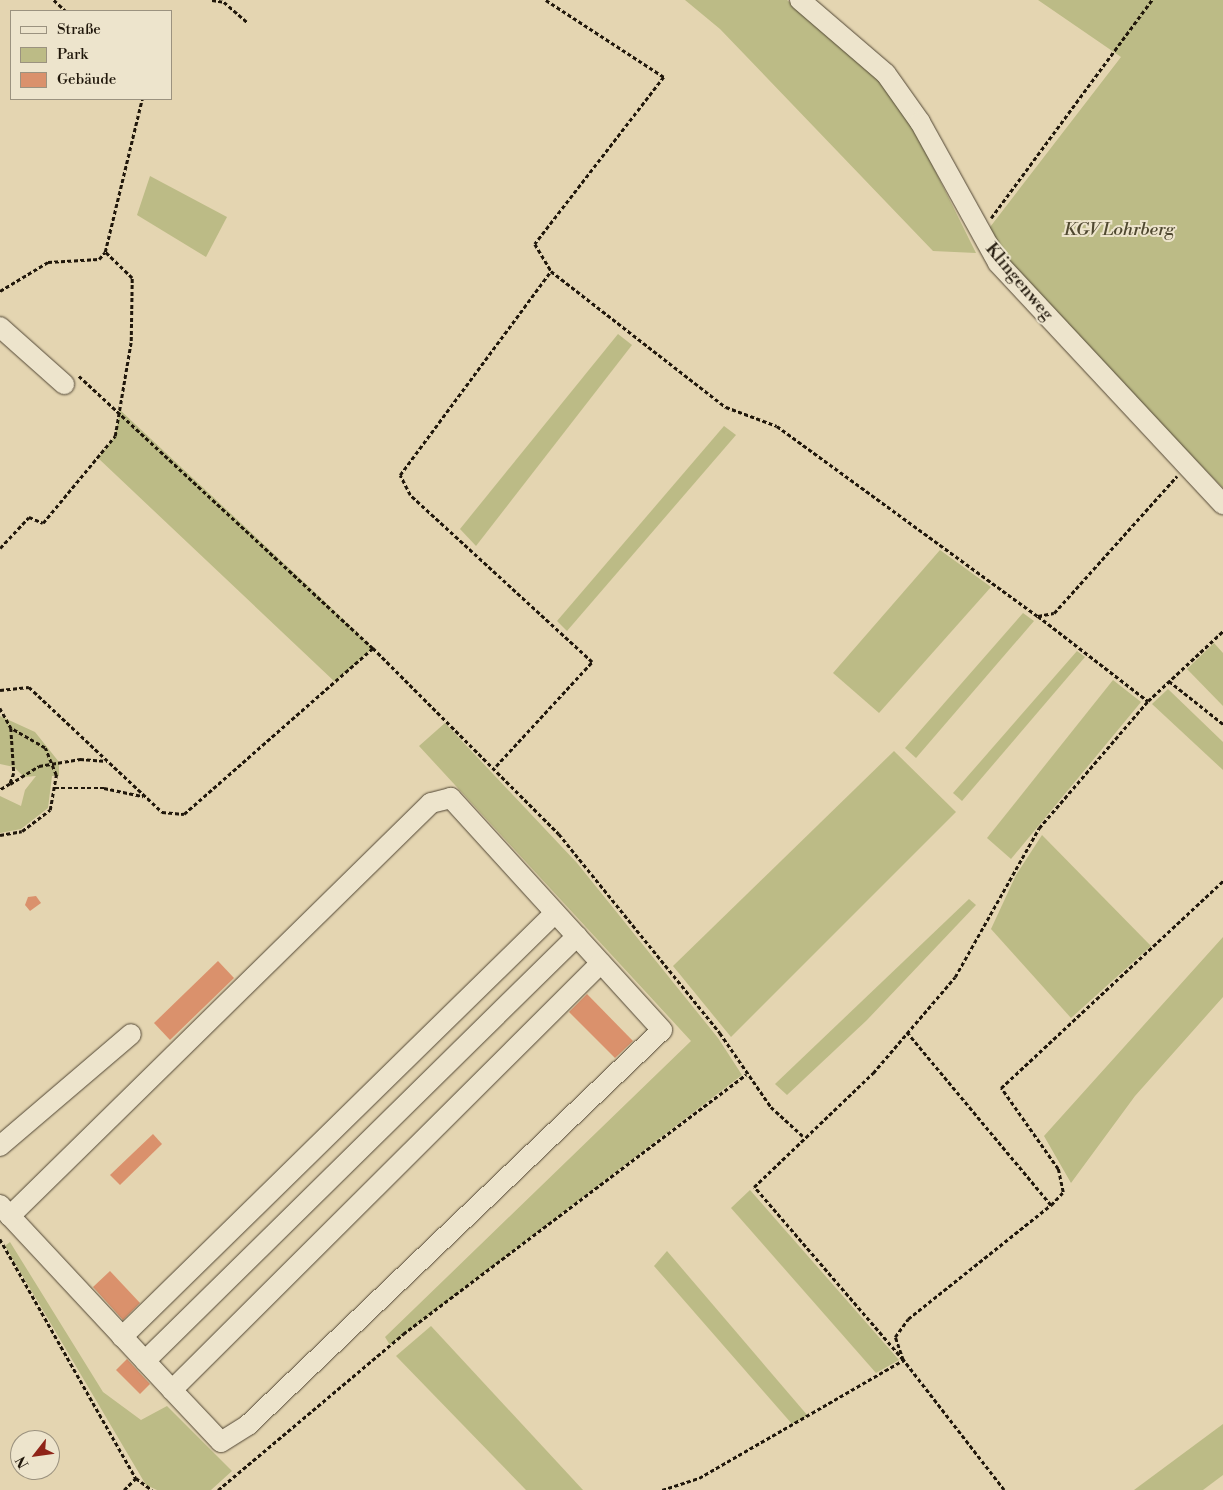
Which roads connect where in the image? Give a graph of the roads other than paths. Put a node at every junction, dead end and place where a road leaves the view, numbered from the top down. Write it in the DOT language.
graph roads {
  1 [pos="800,0"];
  2 [pos="0,327"];
  3 [pos="69,378"];
  4 [pos="1222,501"];
  5 [pos="555,913"];
  6 [pos="576,936"];
  7 [pos="601,963"];
  8 [pos="131,1034"];
  9 [pos="0,1146"];
  10 [pos="5,1211"];
  11 [pos="122,1337"];
  12 [pos="145,1361"];
  13 [pos="172,1390"];
  1 -- 4 [label="street, Klingenweg"];
  2 -- 3 [label="street"];
  5 -- 6 [label="street"];
  5 -- 10 [label="street"];
  5 -- 11 [label="street"];
  6 -- 7 [label="street"];
  6 -- 12 [label="street"];
  7 -- 13 [label="street"];
  7 -- 13 [label="street"];
  8 -- 9 [label="street"];
  10 -- 11 [label="street"];
  11 -- 12 [label="street"];
  12 -- 13 [label="street"];
}
